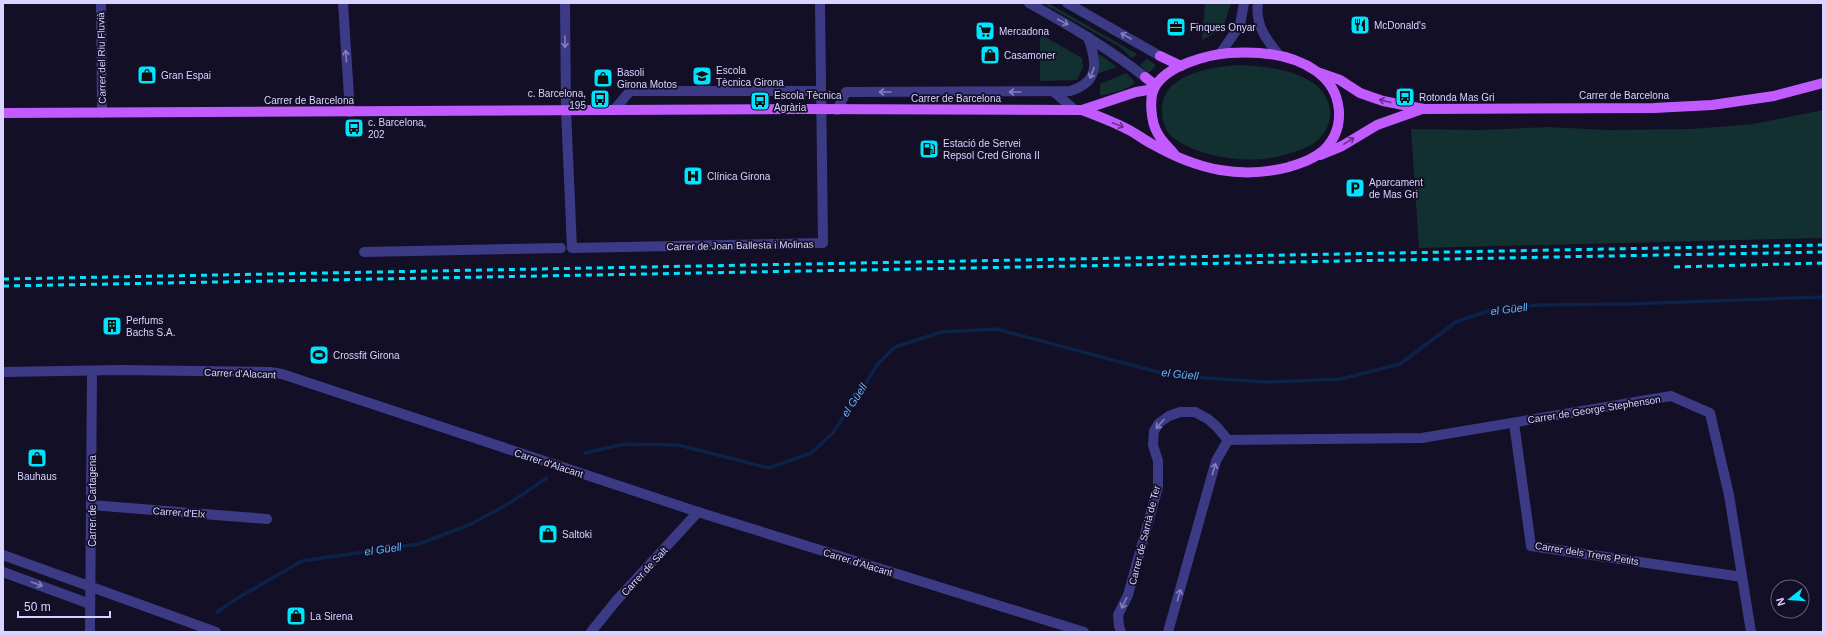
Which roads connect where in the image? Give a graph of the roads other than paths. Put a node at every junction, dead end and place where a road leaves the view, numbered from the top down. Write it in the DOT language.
graph roads {
  1 [pos="100,3"];
  2 [pos="343,3"];
  3 [pos="565,3"];
  4 [pos="820,3"];
  5 [pos="1029,3"];
  6 [pos="1244,3"];
  7 [pos="1258,3"];
  8 [pos="1071,4"];
  9 [pos="1088,37"];
  10 [pos="1220,54"];
  11 [pos="1279,55"];
  12 [pos="1160,56"];
  13 [pos="1181,66"];
  14 [pos="1316,71"];
  15 [pos="1145,77"];
  16 [pos="1823,83"];
  17 [pos="1155,87"];
  18 [pos="821,91"];
  19 [pos="1054,92"];
  20 [pos="1424,109"];
  21 [pos="566,110"];
  22 [pos="614,110"];
  23 [pos="822,110"];
  24 [pos="837,110"];
  25 [pos="1079,110"];
  26 [pos="350,112"];
  27 [pos="3,113"];
  28 [pos="102,113"];
  29 [pos="1175,155"];
  30 [pos="1314,158"];
  31 [pos="561,248"];
  32 [pos="364,252"];
  33 [pos="92,371"];
  34 [pos="3,372"];
  35 [pos="1514,422"];
  36 [pos="1228,440"];
  37 [pos="91,505"];
  38 [pos="698,512"];
  39 [pos="267,519"];
  40 [pos="3,555"];
  41 [pos="3,572"];
  42 [pos="1742,577"];
  43 [pos="90,586"];
  44 [pos="90,604"];
  45 [pos="90,632"];
  46 [pos="216,632"];
  47 [pos="591,632"];
  48 [pos="1084,632"];
  49 [pos="1121,632"];
  50 [pos="1168,632"];
  51 [pos="1751,632"];
  1 -- 28 [label="street, Carrer del Riu Fluvià"];
  26 -- 2 [label="street, one-way"];
  3 -- 21 [label="street, one-way"];
  4 -- 18 [label="street"];
  5 -- 9 [label="street, one-way"];
  6 -- 10 [label="street"];
  7 -- 11 [label="street"];
  12 -- 8 [label="street, one-way"];
  9 -- 15 [label="street"];
  9 -- 19 [label="street, Carrer de Barcelona, one-way"];
  10 -- 11 [label="main road, Carrer de Barcelona"];
  10 -- 13 [label="main road, Carrer de Barcelona"];
  11 -- 14 [label="main road, Carrer de Barcelona"];
  12 -- 13 [label="main road"];
  13 -- 17 [label="main road, Carrer de Barcelona"];
  20 -- 14 [label="main road, Carrer de Barcelona, one-way"];
  14 -- 30 [label="main road"];
  15 -- 17 [label="main road"];
  16 -- 20 [label="main road, Carrer de Barcelona"];
  17 -- 25 [label="main road, Carrer de Barcelona"];
  17 -- 29 [label="main road"];
  18 -- 22 [label="street"];
  18 -- 23 [label="street"];
  19 -- 24 [label="street, Carrer de Barcelona, one-way"];
  19 -- 25 [label="street, Carrer de Barcelona"];
  30 -- 20 [label="main road, Carrer de Barcelona, one-way"];
  21 -- 22 [label="main road, Carrer de Barcelona"];
  21 -- 23 [label="street, Carrer de Joan Ballesta i Molinas"];
  21 -- 26 [label="main road, Carrer de Barcelona"];
  22 -- 23 [label="main road, Carrer de Barcelona"];
  23 -- 24 [label="main road, Carrer de Barcelona"];
  24 -- 25 [label="main road, Carrer de Barcelona"];
  25 -- 29 [label="main road, Carrer de Barcelona, one-way"];
  26 -- 28 [label="main road, Carrer de Barcelona"];
  27 -- 28 [label="main road, Carrer de Barcelona"];
  29 -- 30 [label="main road, Carrer de Barcelona"];
  31 -- 32 [label="street"];
  33 -- 34 [label="street, Carrer d'Alacant"];
  33 -- 37 [label="street, Carrer de Cartagena"];
  33 -- 38 [label="street, Carrer d'Alacant"];
  35 -- 36 [label="street, Carrer de George Stephenson"];
  35 -- 42 [label="street, Carrer dels Trens Petits"];
  35 -- 42 [label="street, Carrer de George Stephenson"];
  36 -- 49 [label="street, Carrer de Sarrià de Ter, one-way"];
  50 -- 36 [label="street, one-way"];
  37 -- 39 [label="street, Carrer d'Elx"];
  37 -- 43 [label="street, Carrer de Cartagena"];
  38 -- 47 [label="street, Carrer de Salt"];
  38 -- 48 [label="street, Carrer d'Alacant"];
  40 -- 43 [label="street"];
  41 -- 44 [label="street, one-way"];
  42 -- 51 [label="street, Carrer de George Stephenson"];
  43 -- 44 [label="street, Carrer de Cartagena"];
  43 -- 46 [label="street"];
  44 -- 45 [label="street, Carrer de Cartagena"];
}
